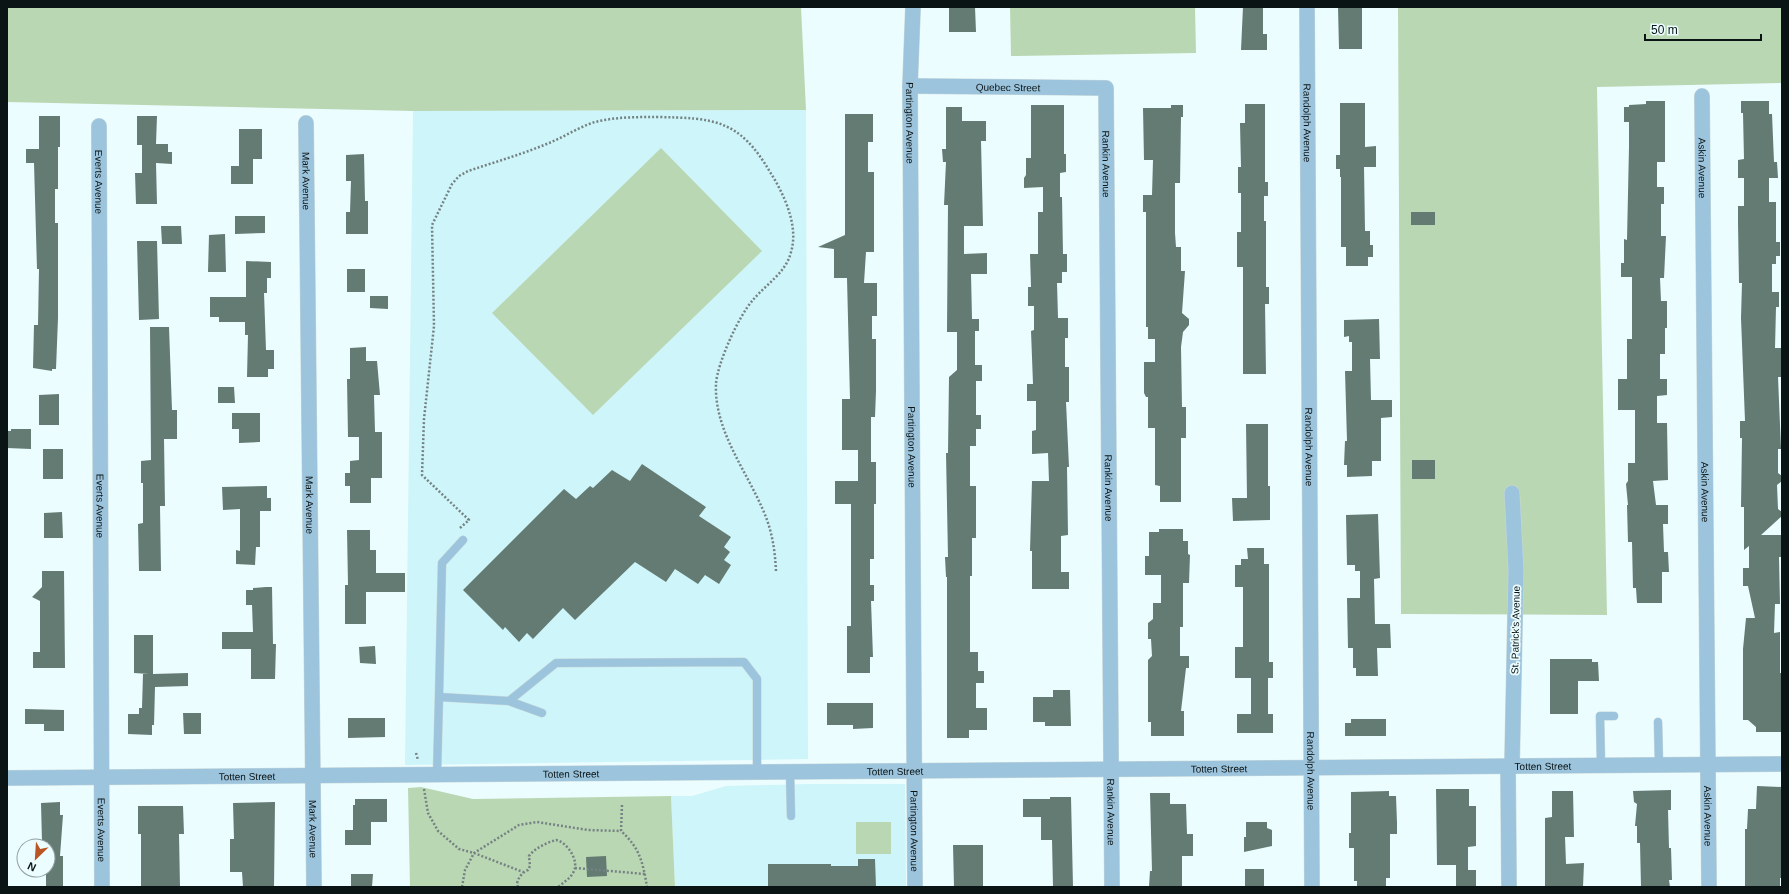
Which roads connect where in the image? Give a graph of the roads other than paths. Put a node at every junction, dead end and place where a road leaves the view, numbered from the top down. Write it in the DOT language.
graph roads {
  1 [pos="913,7"];
  2 [pos="1307,7"];
  3 [pos="910,86"];
  4 [pos="1106,88"];
  5 [pos="1702,96"];
  6 [pos="306,123"];
  7 [pos="98,126"];
  8 [pos="1512,493"];
  9 [pos="463,540"];
  10 [pos="438,697"];
  11 [pos="508,701"];
  12 [pos="542,713"];
  13 [pos="1614,716"];
  14 [pos="1658,722"];
  15 [pos="1782,764"];
  16 [pos="1601,765"];
  17 [pos="1659,765"];
  18 [pos="1708,765"];
  19 [pos="1510,766"];
  20 [pos="1311,767"];
  21 [pos="1111,769"];
  22 [pos="914,771"];
  23 [pos="757,772"];
  24 [pos="790,772"];
  25 [pos="437,774"];
  26 [pos="313,775"];
  27 [pos="101,777"];
  28 [pos="7,778"];
  29 [pos="791,816"];
  30 [pos="102,887"];
  31 [pos="314,887"];
  32 [pos="915,887"];
  33 [pos="1112,887"];
  34 [pos="1312,887"];
  35 [pos="1509,887"];
  36 [pos="1709,887"];
  1 -- 3 [label="street, Partington Avenue"];
  2 -- 20 [label="street, Randolph Avenue"];
  3 -- 4 [label="street, Quebec Street"];
  3 -- 22 [label="street, Partington Avenue"];
  4 -- 21 [label="street, Rankin Avenue"];
  5 -- 18 [label="street, Askin Avenue"];
  6 -- 26 [label="street, Mark Avenue"];
  7 -- 27 [label="street, Everts Avenue"];
  8 -- 19 [label="street, St. Patrick's Avenue"];
  9 -- 10 [label="lane"];
  10 -- 11 [label="lane"];
  10 -- 25 [label="lane"];
  11 -- 12 [label="lane"];
  11 -- 23 [label="lane"];
  13 -- 16 [label="lane"];
  14 -- 17 [label="lane"];
  15 -- 18 [label="street, Totten Street"];
  16 -- 17 [label="street, Totten Street"];
  16 -- 19 [label="street, Totten Street"];
  17 -- 18 [label="street, Totten Street"];
  18 -- 36 [label="street, Askin Avenue"];
  19 -- 20 [label="street, Totten Street"];
  19 -- 35 [label="street, St. Patrick's Avenue"];
  20 -- 21 [label="street, Totten Street"];
  20 -- 34 [label="street, Randolph Avenue"];
  21 -- 22 [label="street, Totten Street"];
  21 -- 33 [label="street, Rankin Avenue"];
  22 -- 24 [label="street, Totten Street"];
  22 -- 32 [label="street, Partington Avenue"];
  23 -- 24 [label="street, Totten Street"];
  23 -- 25 [label="street, Totten Street"];
  24 -- 29 [label="lane"];
  25 -- 26 [label="street, Totten Street"];
  26 -- 27 [label="street, Totten Street"];
  26 -- 31 [label="street, Mark Avenue"];
  27 -- 28 [label="street, Totten Street"];
  27 -- 30 [label="street, Everts Avenue"];
}
